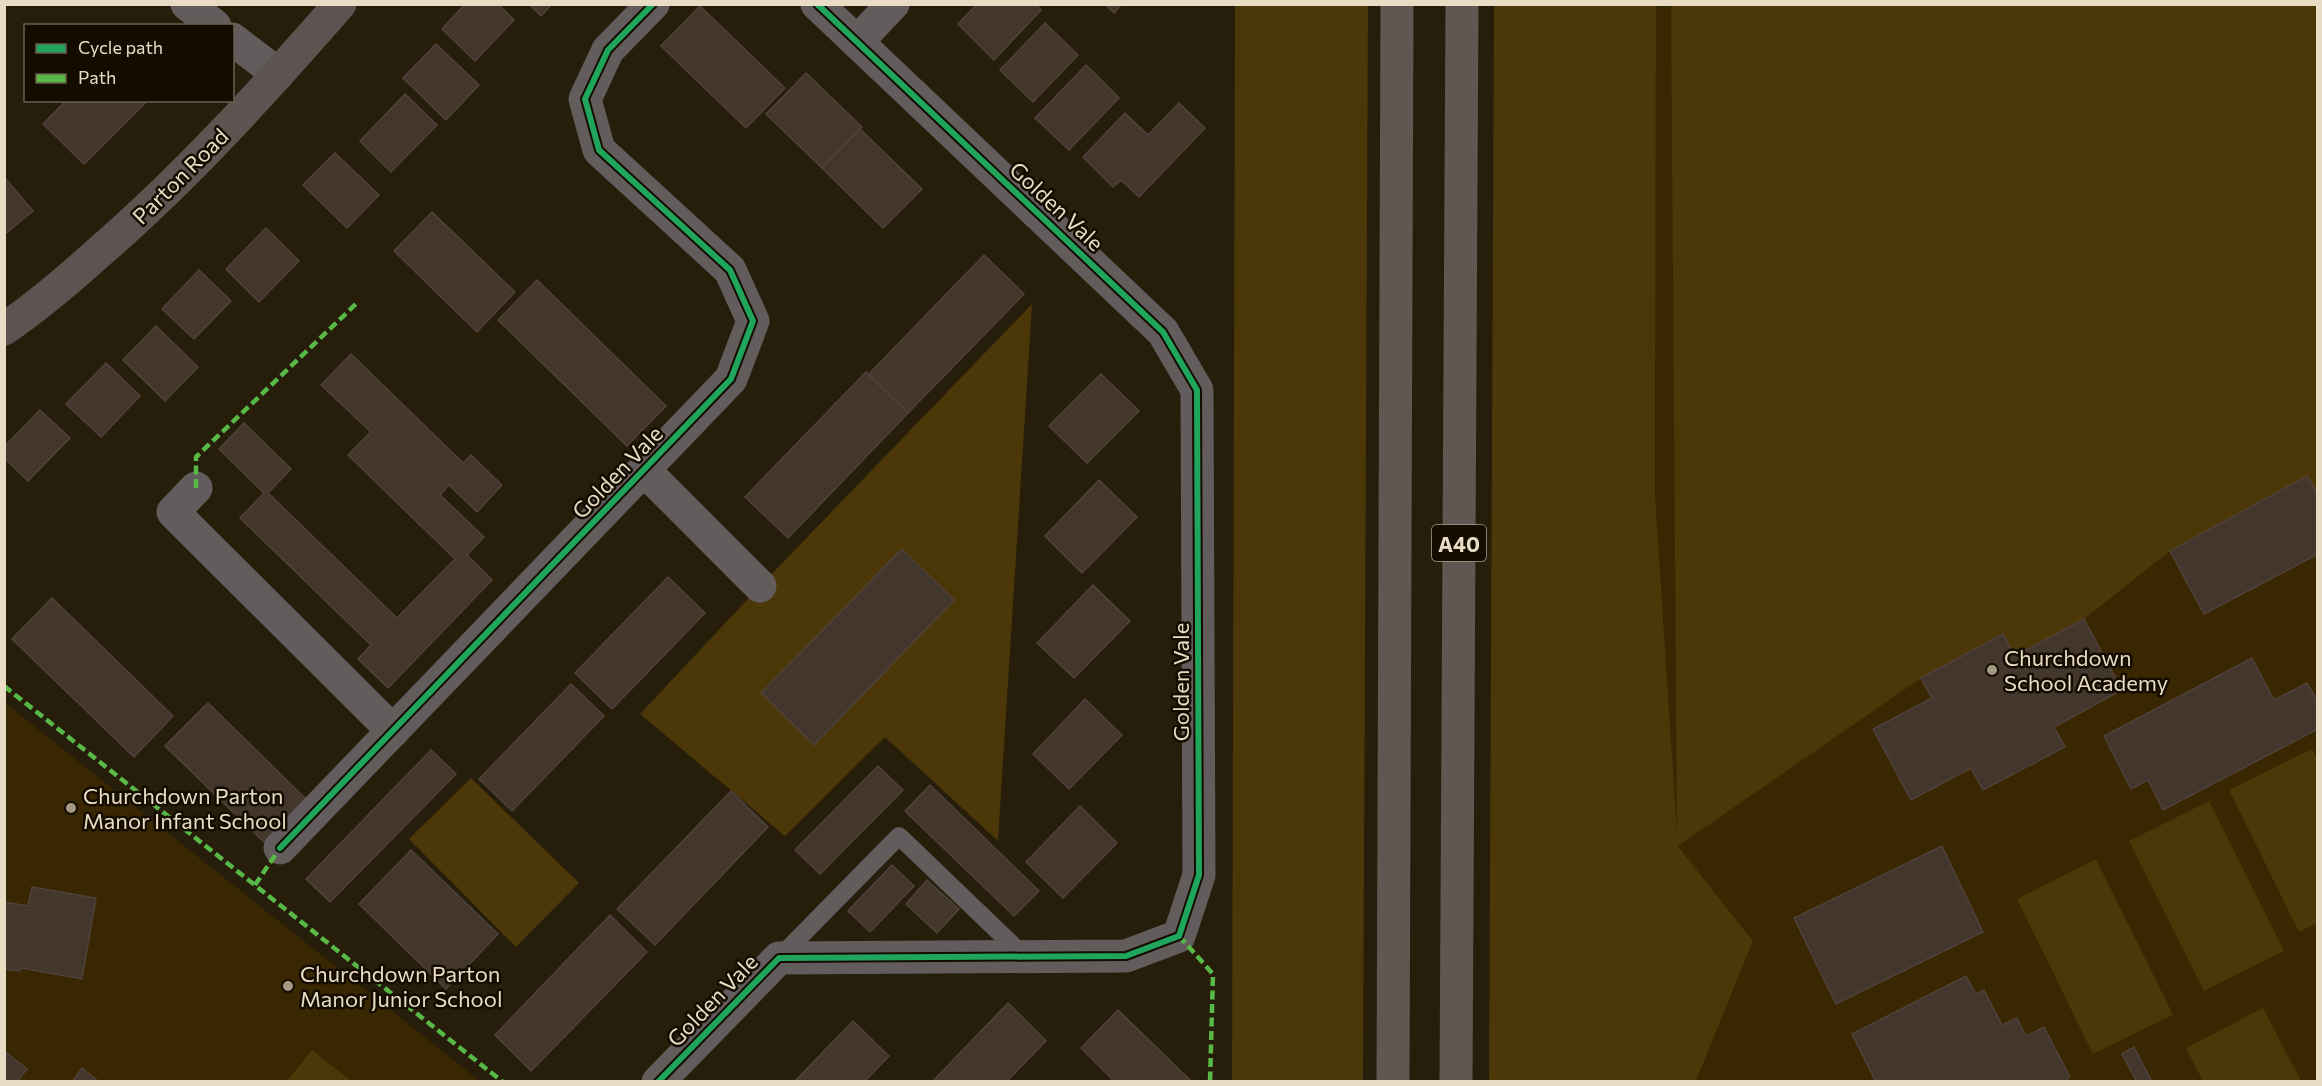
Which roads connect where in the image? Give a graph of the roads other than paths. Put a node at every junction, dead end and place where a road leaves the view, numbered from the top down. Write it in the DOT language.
graph roads {
  1 [pos="187,4"];
  2 [pos="340,4"];
  3 [pos="653,4"];
  4 [pos="818,4"];
  5 [pos="893,4"];
  6 [pos="1397,4"];
  7 [pos="1462,4"];
  8 [pos="212,24"];
  9 [pos="234,41"];
  10 [pos="857,42"];
  11 [pos="278,74"];
  12 [pos="4,329"];
  13 [pos="644,470"];
  14 [pos="196,488"];
  15 [pos="760,586"];
  16 [pos="393,731"];
  17 [pos="280,848"];
  18 [pos="1025,957"];
  19 [pos="779,958"];
  20 [pos="658,1082"];
  21 [pos="1393,1082"];
  22 [pos="1456,1082"];
  1 -- 8 [label="street"];
  2 -- 11 [label="street, Parton Road"];
  3 -- 13 [label="street, Golden Vale"];
  4 -- 10 [label="street, Golden Vale"];
  5 -- 10 [label="street"];
  6 -- 21 [label="highway"];
  7 -- 22 [label="highway, A40"];
  9 -- 11 [label="street"];
  10 -- 18 [label="street, Golden Vale"];
  11 -- 12 [label="street, Parton Road"];
  13 -- 15 [label="street, Golden Vale"];
  13 -- 16 [label="street, Golden Vale"];
  14 -- 16 [label="street"];
  16 -- 17 [label="street, Golden Vale"];
  18 -- 19 [label="street, Golden Vale"];
  18 -- 19 [label="lane, Golden Vale"];
  19 -- 20 [label="street, Golden Vale"];
}
